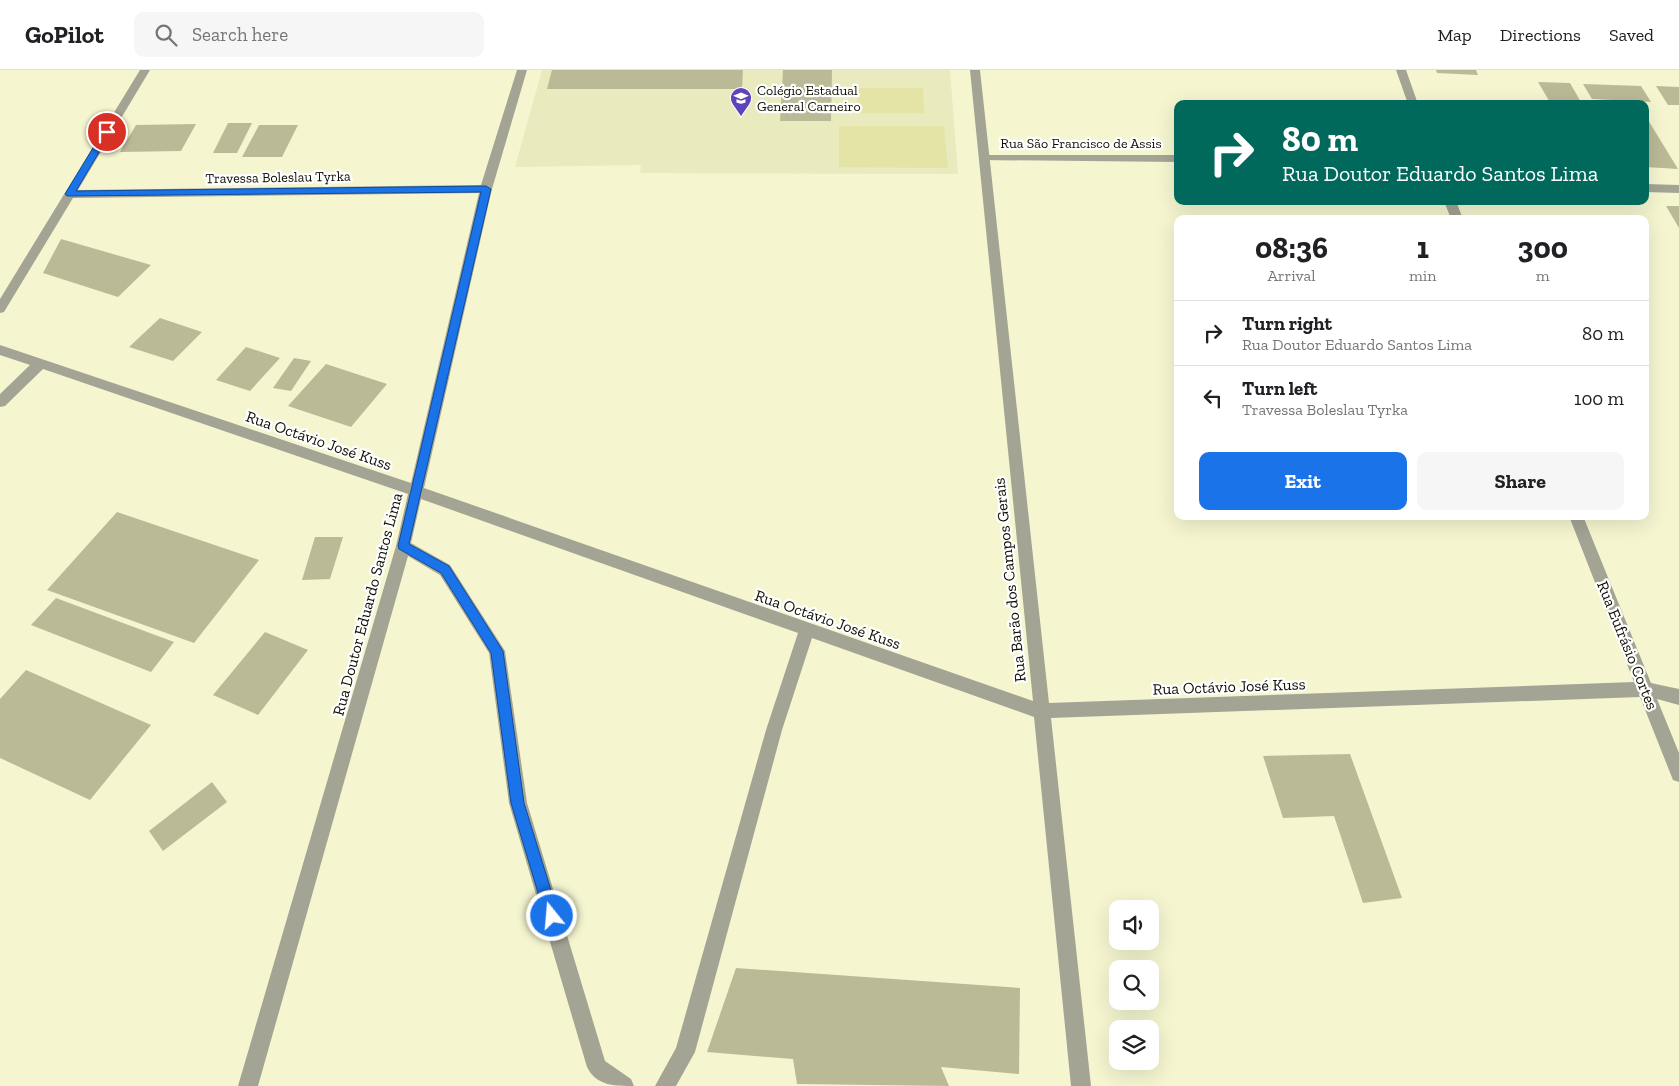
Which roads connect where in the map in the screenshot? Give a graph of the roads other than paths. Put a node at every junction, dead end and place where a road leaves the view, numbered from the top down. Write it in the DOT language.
graph roads {
  1 [pos="145,70"];
  2 [pos="522,70"];
  3 [pos="975,70"];
  4 [pos="1401,70"];
  5 [pos="1412,100"];
  6 [pos="984,158"];
  7 [pos="1174,159"];
  8 [pos="1649,188"];
  9 [pos="486,189"];
  10 [pos="1679,189"];
  11 [pos="70,194"];
  12 [pos="0,309"];
  13 [pos="0,350"];
  14 [pos="40,364"];
  15 [pos="0,402"];
  16 [pos="416,491"];
  17 [pos="1578,520"];
  18 [pos="403,546"];
  19 [pos="807,630"];
  20 [pos="1645,689"];
  21 [pos="1679,697"];
  22 [pos="1040,711"];
  23 [pos="1679,774"];
  24 [pos="248,1086"];
  25 [pos="624,1086"];
  26 [pos="665,1086"];
  27 [pos="1081,1086"];
  1 -- 11 [label="street"];
  2 -- 9 [label="street, Rua Doutor Eduardo Santos Lima"];
  3 -- 6 [label="street, Rua Barão dos Campos Gerais"];
  4 -- 5 [label="street"];
  6 -- 7 [label="street, Rua São Francisco de Assis"];
  6 -- 22 [label="street, Rua Barão dos Campos Gerais"];
  8 -- 10 [label="street"];
  9 -- 11 [label="street, Travessa Boleslau Tyrka"];
  9 -- 16 [label="street, Rua Doutor Eduardo Santos Lima"];
  11 -- 12 [label="street"];
  13 -- 14 [label="street, Rua Octávio José Kuss"];
  14 -- 15 [label="street"];
  14 -- 16 [label="street, Rua Octávio José Kuss"];
  16 -- 18 [label="street, Rua Doutor Eduardo Santos Lima"];
  16 -- 19 [label="street, Rua Octávio José Kuss"];
  17 -- 20 [label="street, Rua Eufrásio Cortes"];
  18 -- 24 [label="street, Rua Doutor Eduardo Santos Lima"];
  18 -- 25 [label="street"];
  19 -- 22 [label="street, Rua Octávio José Kuss"];
  19 -- 26 [label="street"];
  20 -- 21 [label="street, Rua Octávio José Kuss"];
  20 -- 22 [label="street, Rua Octávio José Kuss"];
  20 -- 23 [label="street, Rua Eufrásio Cortes"];
  22 -- 27 [label="street, Rua Barão dos Campos Gerais"];
}
